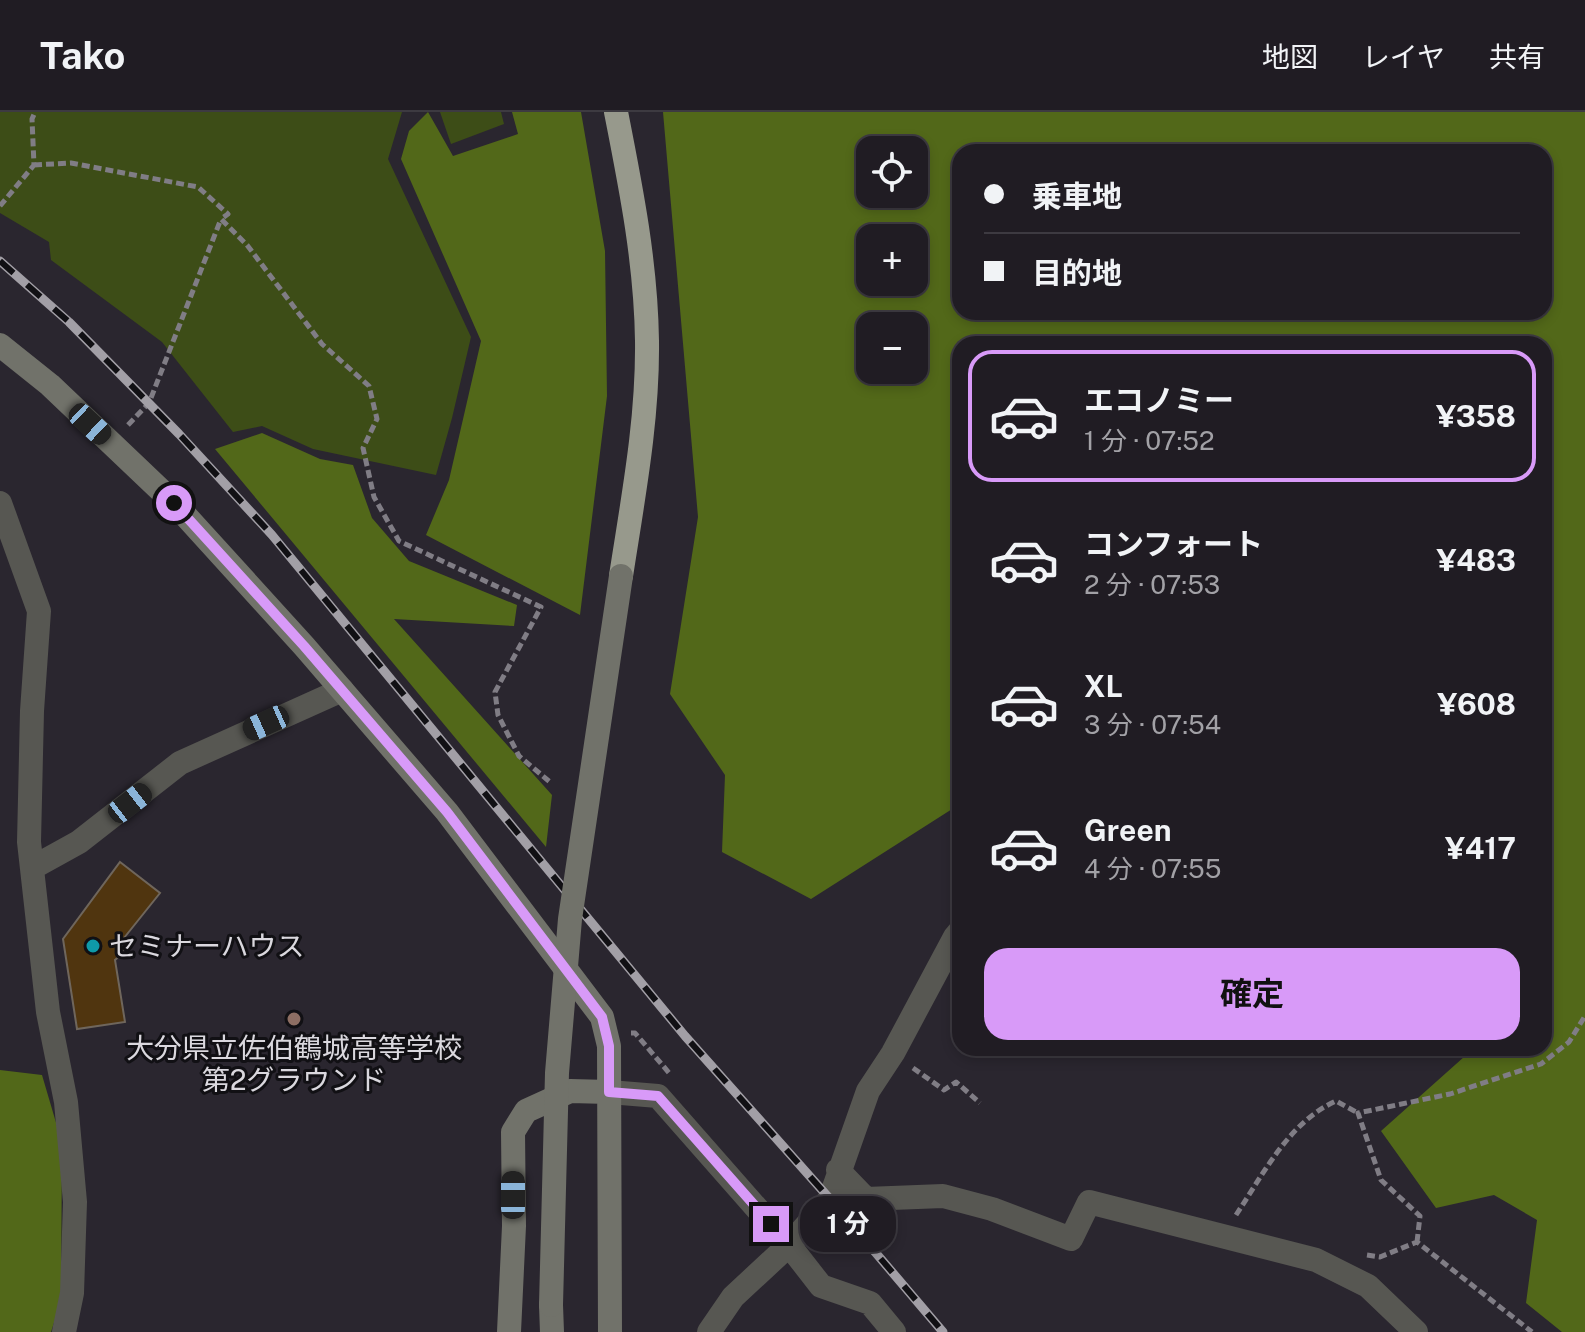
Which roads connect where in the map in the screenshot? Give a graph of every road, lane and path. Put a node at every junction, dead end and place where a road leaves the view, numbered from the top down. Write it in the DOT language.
graph roads {
  1 [pos="35,112"];
  2 [pos="616,112"];
  3 [pos="34,165"];
  4 [pos="0,206"];
  5 [pos="221,219"];
  6 [pos="0,345"];
  7 [pos="111,443"];
  8 [pos="0,503"];
  9 [pos="621,576"];
  10 [pos="342,690"];
  11 [pos="550,782"];
  12 [pos="32,868"];
  13 [pos="952,943"];
  14 [pos="1585,1016"];
  15 [pos="893,1053"];
  16 [pos="1552,1055"];
  17 [pos="1551,1056"];
  18 [pos="609,1092"];
  19 [pos="980,1103"];
  20 [pos="1358,1113"];
  21 [pos="838,1170"];
  22 [pos="1227,1237"];
  23 [pos="1417,1242"];
  24 [pos="789,1245"];
  25 [pos="1365,1255"];
  26 [pos="64,1332"];
  27 [pos="509,1332"];
  28 [pos="552,1332"];
  29 [pos="610,1332"];
  30 [pos="709,1332"];
  31 [pos="894,1332"];
  32 [pos="1416,1332"];
  33 [pos="1532,1332"];
  1 -- 3 [label="path"];
  2 -- 9 [label="highway"];
  3 -- 4 [label="path"];
  3 -- 5 [label="path"];
  5 -- 7 [label="path"];
  5 -- 11 [label="path"];
  6 -- 7 [label="street"];
  7 -- 10 [label="street"];
  8 -- 12 [label="street"];
  9 -- 28 [label="street, bridge"];
  10 -- 12 [label="street"];
  10 -- 18 [label="street"];
  12 -- 26 [label="street"];
  13 -- 15 [label="street"];
  14 -- 16 [label="path"];
  15 -- 19 [label="path"];
  15 -- 21 [label="street"];
  17 -- 20 [label="path"];
  18 -- 24 [label="street"];
  18 -- 27 [label="street"];
  18 -- 29 [label="street"];
  20 -- 22 [label="path"];
  20 -- 23 [label="path"];
  21 -- 22 [label="street"];
  21 -- 24 [label="street"];
  22 -- 32 [label="street"];
  23 -- 25 [label="path"];
  23 -- 33 [label="path"];
  24 -- 30 [label="street"];
  24 -- 31 [label="street"];
}
